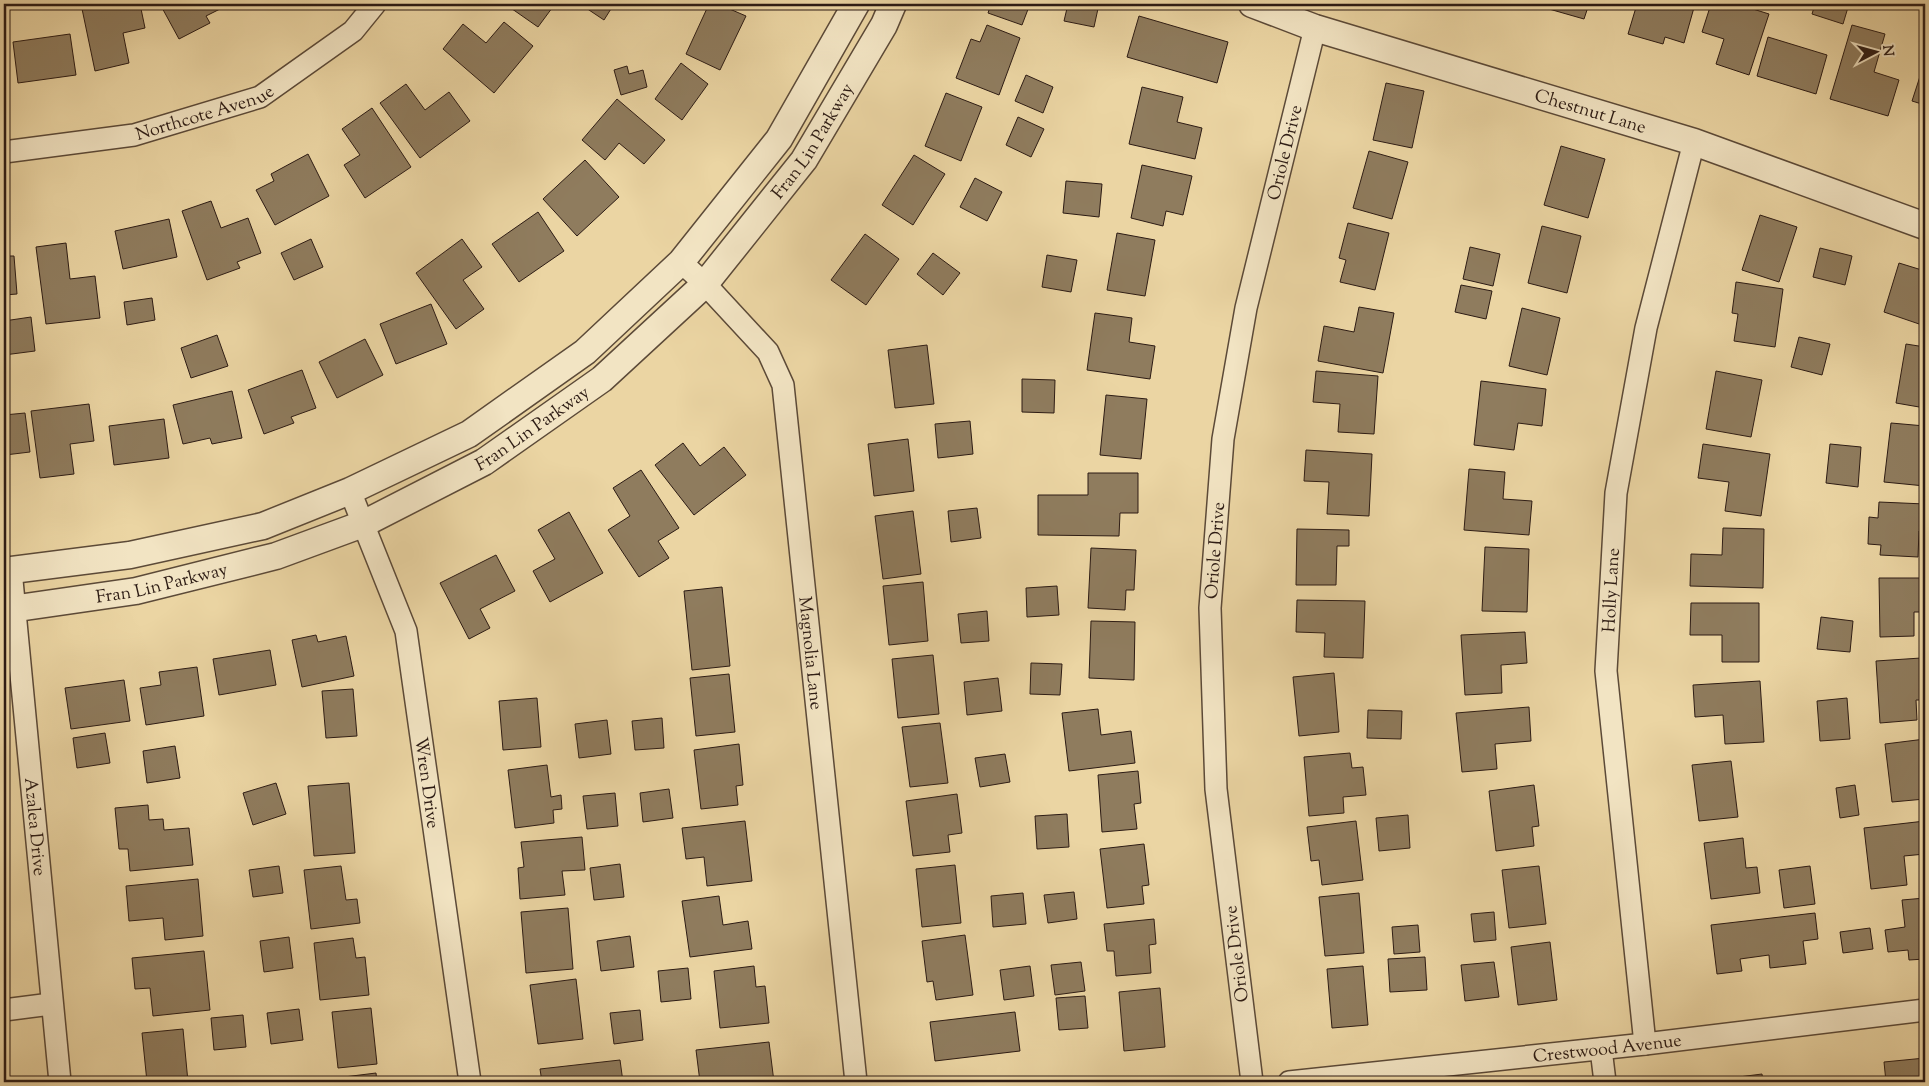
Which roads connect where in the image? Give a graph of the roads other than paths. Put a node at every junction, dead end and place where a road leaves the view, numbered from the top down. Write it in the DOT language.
graph roads {
  1 [pos="374,4"];
  2 [pos="856,4"];
  3 [pos="893,4"];
  4 [pos="1252,4"];
  5 [pos="1315,28"];
  6 [pos="1694,142"];
  7 [pos="4,152"];
  8 [pos="1925,226"];
  9 [pos="681,262"];
  10 [pos="706,284"];
  11 [pos="350,491"];
  12 [pos="363,524"];
  13 [pos="8,570"];
  14 [pos="9,610"];
  15 [pos="51,1004"];
  16 [pos="4,1010"];
  17 [pos="1925,1010"];
  18 [pos="1645,1044"];
  19 [pos="1601,1048"];
  20 [pos="60,1082"];
  21 [pos="470,1082"];
  22 [pos="856,1082"];
  23 [pos="1252,1082"];
  24 [pos="1289,1082"];
  25 [pos="1605,1082"];
  1 -- 7 [label="street, Northcote Avenue"];
  2 -- 9 [label="street, Fran Lin Parkway"];
  3 -- 10 [label="street, Fran Lin Parkway"];
  4 -- 5 [label="street, Chestnut Lane"];
  5 -- 6 [label="street, Chestnut Lane"];
  5 -- 23 [label="street, Oriole Drive"];
  6 -- 8 [label="street, Chestnut Lane"];
  6 -- 18 [label="street, Holly Lane"];
  9 -- 10 [label="street, Magnolia Lane"];
  9 -- 11 [label="street, Fran Lin Parkway"];
  10 -- 12 [label="street, Fran Lin Parkway"];
  10 -- 22 [label="street, Magnolia Lane"];
  11 -- 12 [label="street, Wren Drive"];
  11 -- 13 [label="street, Fran Lin Parkway"];
  12 -- 14 [label="street, Fran Lin Parkway"];
  12 -- 21 [label="street, Wren Drive"];
  13 -- 14 [label="street, Azalea Drive"];
  14 -- 15 [label="street, Azalea Drive"];
  15 -- 16 [label="street"];
  15 -- 20 [label="street, Azalea Drive"];
  17 -- 18 [label="street, Crestwood Avenue"];
  18 -- 19 [label="street, Crestwood Avenue"];
  19 -- 24 [label="street, Crestwood Avenue"];
  19 -- 25 [label="street"];
}
